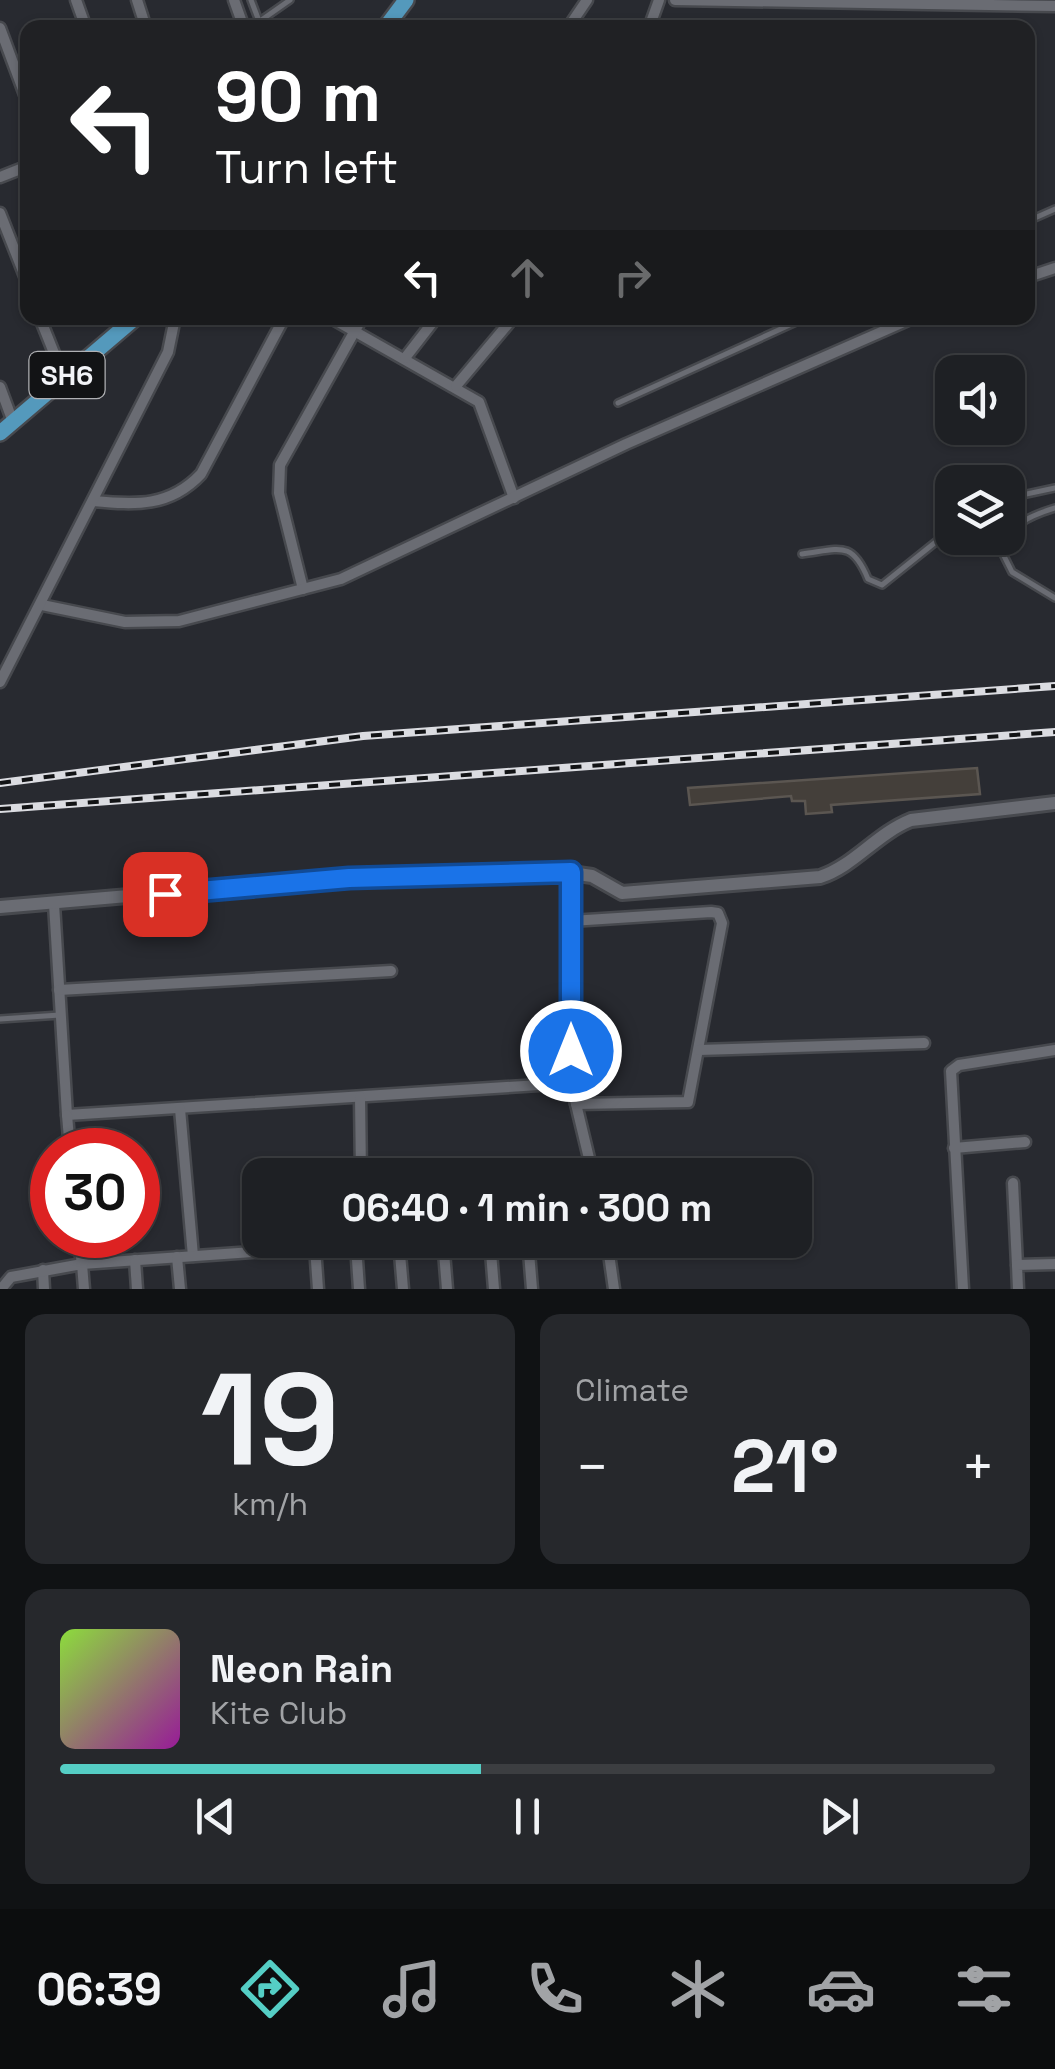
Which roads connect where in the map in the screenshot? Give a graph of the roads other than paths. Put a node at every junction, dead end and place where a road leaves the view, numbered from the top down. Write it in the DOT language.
graph roads {
  1 [pos="290,0"];
  2 [pos="675,0"];
  3 [pos="1055,6"];
  4 [pos="262,20"];
  5 [pos="0,28"];
  6 [pos="20,82"];
  7 [pos="0,212"];
  8 [pos="20,263"];
  9 [pos="43,325"];
  10 [pos="115,325"];
  11 [pos="174,325"];
  12 [pos="280,325"];
  13 [pos="344,325"];
  14 [pos="357,325"];
  15 [pos="431,325"];
  16 [pos="507,325"];
  17 [pos="776,325"];
  18 [pos="790,325"];
  19 [pos="898,325"];
  20 [pos="354,330"];
  21 [pos="779,330"];
  22 [pos="405,358"];
  23 [pos="64,378"];
  24 [pos="456,386"];
  25 [pos="0,387"];
  26 [pos="618,402"];
  27 [pos="13,422"];
  28 [pos="0,433"];
  29 [pos="1055,488"];
  30 [pos="1025,494"];
  31 [pos="514,498"];
  32 [pos="94,501"];
  33 [pos="1055,508"];
  34 [pos="935,543"];
  35 [pos="802,554"];
  36 [pos="303,589"];
  37 [pos="1055,598"];
  38 [pos="42,606"];
  39 [pos="0,682"];
  40 [pos="1055,803"];
  41 [pos="571,872"];
  42 [pos="54,904"];
  43 [pos="0,908"];
  44 [pos="571,921"];
  45 [pos="391,971"];
  46 [pos="59,990"];
  47 [pos="60,1014"];
  48 [pos="0,1018"];
  49 [pos="924,1043"];
  50 [pos="698,1050"];
  51 [pos="1055,1050"];
  52 [pos="571,1083"];
  53 [pos="360,1098"];
  54 [pos="576,1104"];
  55 [pos="180,1110"];
  56 [pos="67,1115"];
  57 [pos="68,1128"];
  58 [pos="1025,1142"];
  59 [pos="954,1148"];
  60 [pos="362,1158"];
  61 [pos="589,1158"];
  62 [pos="1013,1183"];
  63 [pos="242,1252"];
  64 [pos="193,1256"];
  65 [pos="177,1257"];
  66 [pos="81,1258"];
  67 [pos="315,1258"];
  68 [pos="357,1258"];
  69 [pos="400,1258"];
  70 [pos="445,1258"];
  71 [pos="491,1258"];
  72 [pos="529,1258"];
  73 [pos="610,1258"];
  74 [pos="135,1260"];
  75 [pos="82,1264"];
  76 [pos="1055,1264"];
  77 [pos="1017,1266"];
  78 [pos="42,1270"];
  79 [pos="1,1289"];
  80 [pos="44,1289"];
  81 [pos="84,1289"];
  82 [pos="137,1289"];
  83 [pos="180,1289"];
  84 [pos="318,1289"];
  85 [pos="359,1289"];
  86 [pos="403,1289"];
  87 [pos="448,1289"];
  88 [pos="494,1289"];
  89 [pos="532,1289"];
  90 [pos="614,1289"];
  91 [pos="963,1289"];
  92 [pos="1018,1289"];
  1 -- 4 [label="lane"];
  2 -- 3 [label="street"];
  5 -- 6 [label="street"];
  7 -- 8 [label="street"];
  9 -- 23 [label="street"];
  10 -- 23 [label="main road, SH6"];
  11 -- 32 [label="street"];
  12 -- 32 [label="street"];
  13 -- 20 [label="street"];
  14 -- 20 [label="street"];
  15 -- 22 [label="street"];
  16 -- 24 [label="street"];
  17 -- 21 [label="lane"];
  18 -- 21 [label="lane"];
  19 -- 31 [label="street"];
  20 -- 22 [label="street"];
  20 -- 36 [label="street"];
  21 -- 26 [label="lane"];
  22 -- 24 [label="street"];
  23 -- 27 [label="main road, SH6"];
  24 -- 31 [label="street"];
  25 -- 27 [label="street"];
  27 -- 28 [label="main road, SH6"];
  29 -- 30 [label="lane"];
  31 -- 36 [label="street"];
  32 -- 38 [label="street"];
  33 -- 37 [label="lane"];
  34 -- 35 [label="lane"];
  36 -- 38 [label="street"];
  38 -- 39 [label="street"];
  40 -- 41 [label="street"];
  41 -- 42 [label="street"];
  41 -- 44 [label="street"];
  42 -- 43 [label="street"];
  42 -- 46 [label="street"];
  44 -- 50 [label="street"];
  44 -- 52 [label="street"];
  45 -- 46 [label="street"];
  46 -- 47 [label="street"];
  47 -- 48 [label="lane"];
  47 -- 56 [label="street"];
  49 -- 50 [label="street"];
  50 -- 54 [label="street"];
  51 -- 59 [label="street"];
  52 -- 53 [label="street"];
  52 -- 54 [label="street"];
  53 -- 55 [label="street"];
  53 -- 60 [label="street"];
  54 -- 61 [label="street"];
  55 -- 56 [label="street"];
  55 -- 64 [label="street"];
  56 -- 57 [label="street"];
  58 -- 59 [label="street"];
  59 -- 91 [label="street"];
  62 -- 77 [label="street"];
  63 -- 64 [label="street"];
  64 -- 65 [label="street"];
  65 -- 74 [label="street"];
  65 -- 83 [label="street"];
  66 -- 75 [label="street"];
  67 -- 84 [label="street"];
  68 -- 85 [label="street"];
  69 -- 86 [label="street"];
  70 -- 87 [label="street"];
  71 -- 88 [label="street"];
  72 -- 89 [label="street"];
  73 -- 90 [label="street"];
  74 -- 75 [label="street"];
  74 -- 82 [label="street"];
  75 -- 78 [label="street"];
  75 -- 81 [label="street"];
  76 -- 77 [label="street"];
  77 -- 92 [label="street"];
  78 -- 79 [label="street"];
  78 -- 80 [label="street"];
}
